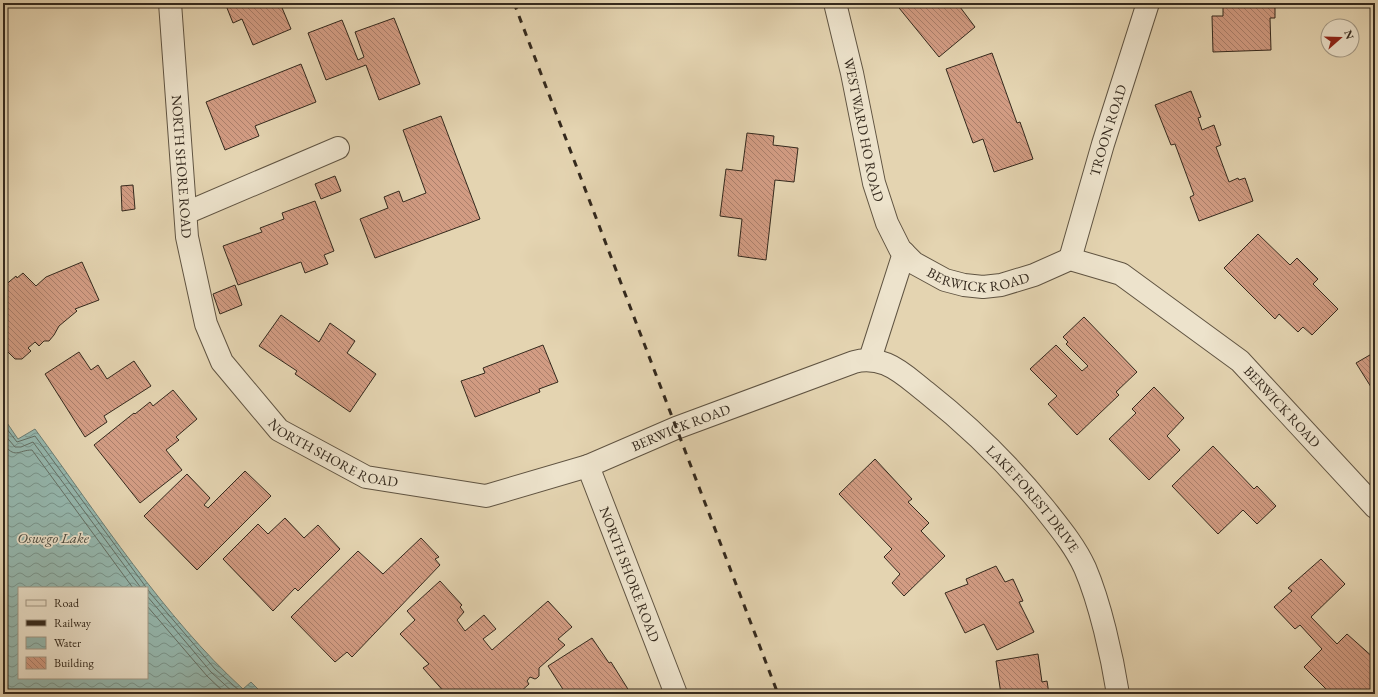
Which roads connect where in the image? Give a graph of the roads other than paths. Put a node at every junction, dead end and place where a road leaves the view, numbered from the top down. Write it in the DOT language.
graph roads {
  1 [pos="170,3"];
  2 [pos="835,3"];
  3 [pos="1148,3"];
  4 [pos="338,148"];
  5 [pos="186,213"];
  6 [pos="904,253"];
  7 [pos="1070,259"];
  8 [pos="870,360"];
  9 [pos="588,466"];
  10 [pos="1375,507"];
  11 [pos="676,694"];
  12 [pos="1118,694"];
  1 -- 5 [label="street, NORTH SHORE ROAD"];
  2 -- 6 [label="street, WESTWARD HO ROAD"];
  3 -- 7 [label="street, TROON ROAD"];
  4 -- 5 [label="street"];
  5 -- 9 [label="street, NORTH SHORE ROAD"];
  6 -- 7 [label="street, BERWICK ROAD"];
  6 -- 8 [label="street"];
  7 -- 10 [label="street, BERWICK ROAD"];
  8 -- 9 [label="street, BERWICK ROAD"];
  8 -- 12 [label="street, LAKE FOREST DRIVE"];
  9 -- 11 [label="street, NORTH SHORE ROAD"];
}
